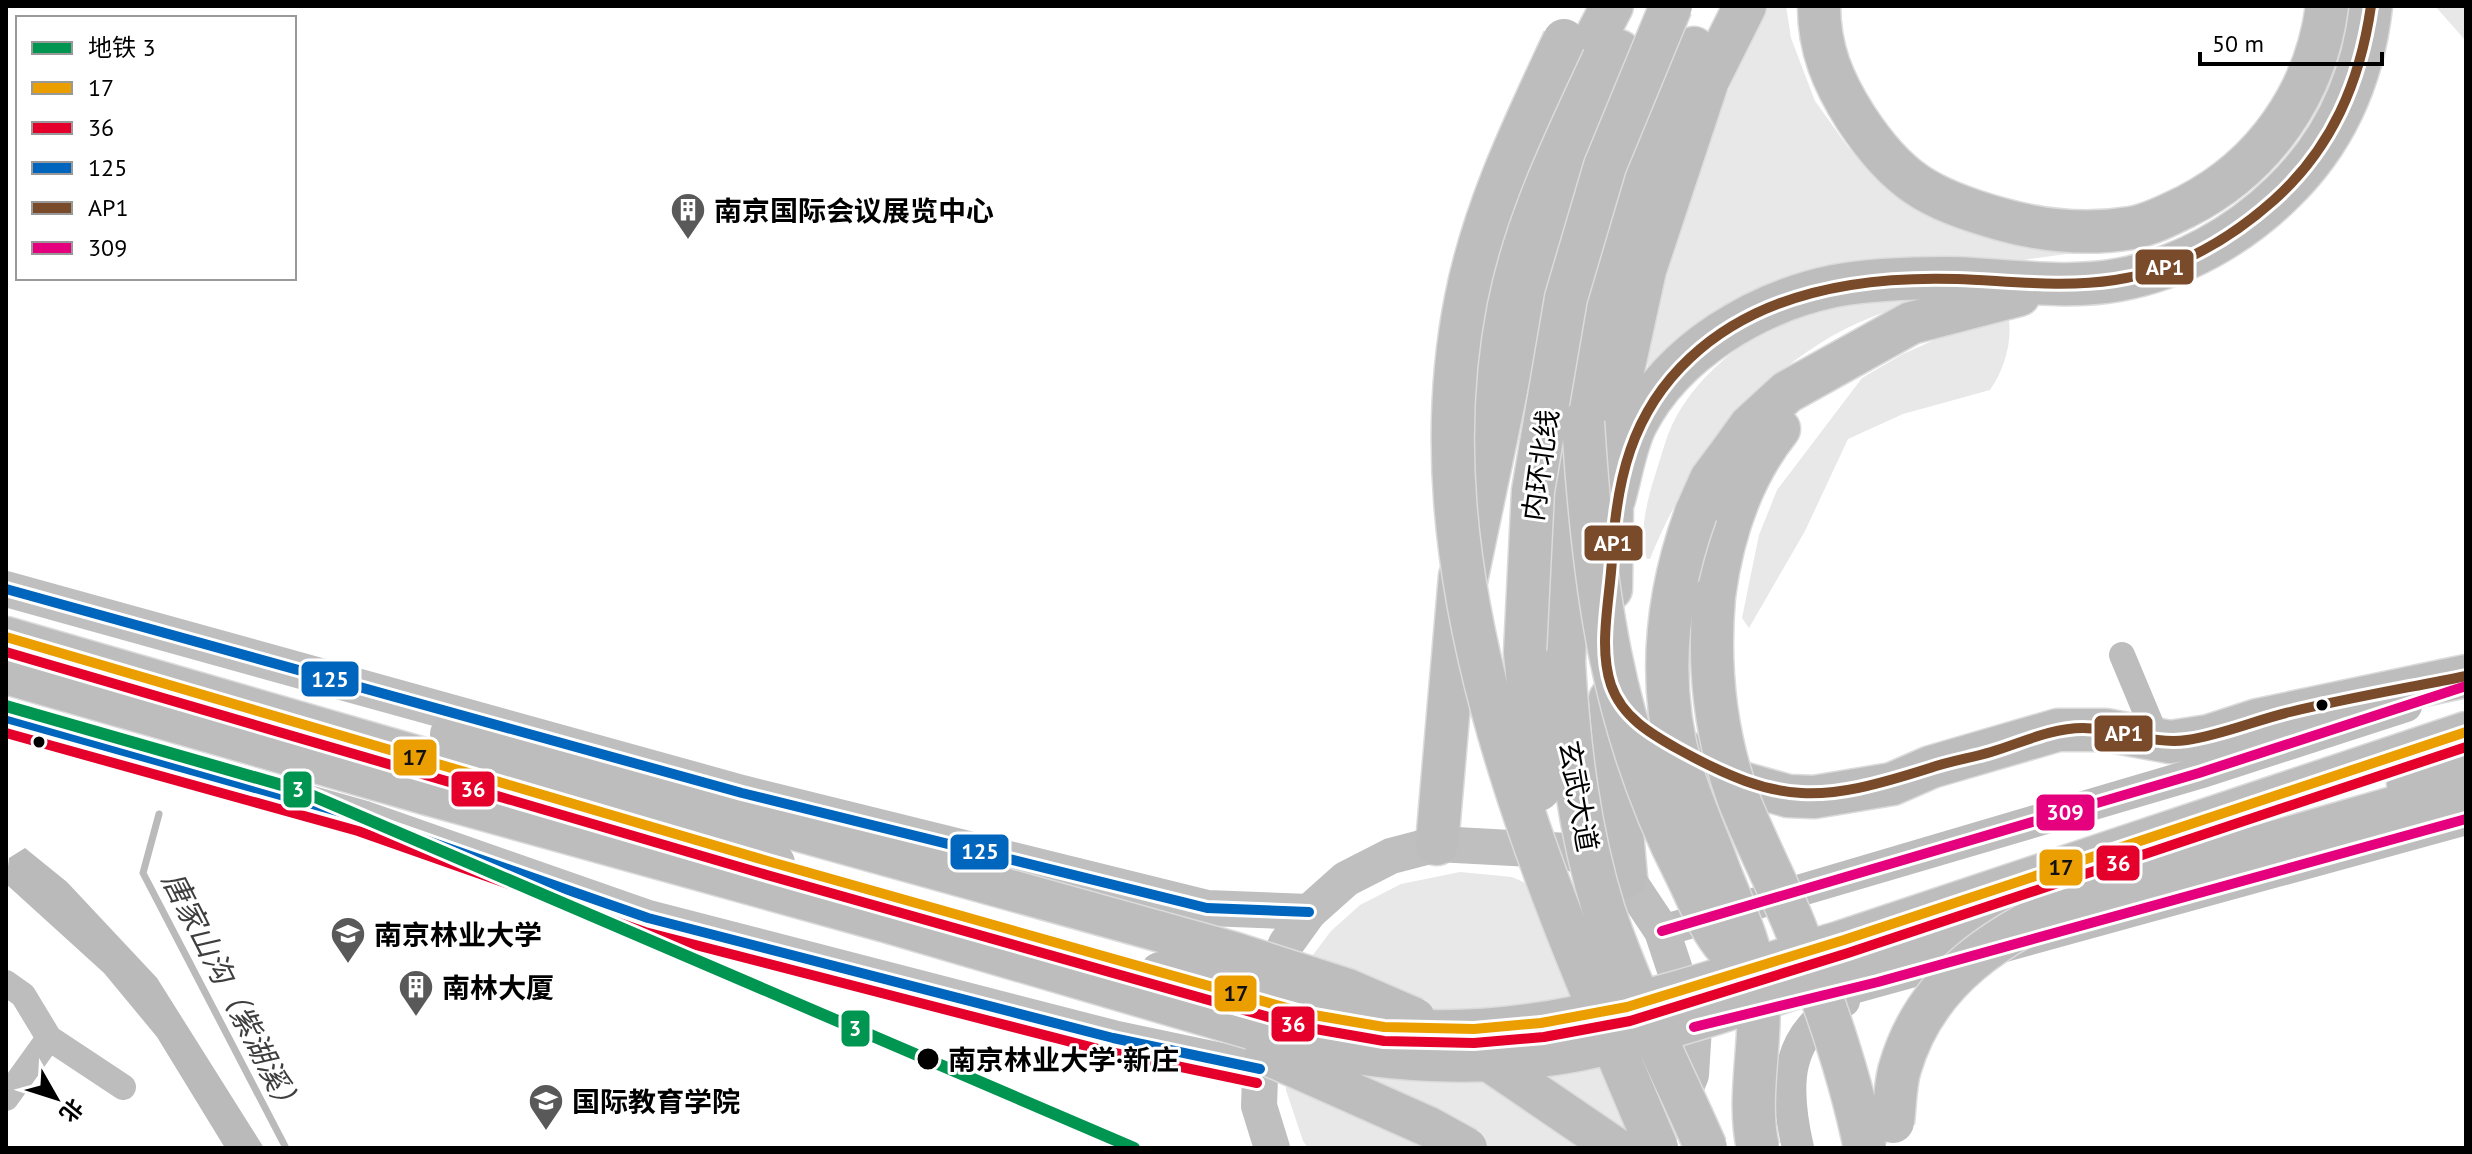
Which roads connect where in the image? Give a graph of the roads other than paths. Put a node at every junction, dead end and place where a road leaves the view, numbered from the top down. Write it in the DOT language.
graph roads {
  1 [pos="1612,6"];
  2 [pos="1639,6"];
  3 [pos="1671,6"];
  4 [pos="1713,6"];
  5 [pos="1745,6"];
  6 [pos="1819,6"];
  7 [pos="2327,6"];
  8 [pos="2371,6"];
  9 [pos="1573,23"];
  10 [pos="2059,285"];
  11 [pos="1583,422"];
  12 [pos="1614,499"];
  13 [pos="1715,511"];
  14 [pos="6,589"];
  15 [pos="6,637"];
  16 [pos="1452,647"];
  17 [pos="2122,655"];
  18 [pos="1608,664"];
  19 [pos="6,674"];
  20 [pos="2466,676"];
  21 [pos="2466,686"];
  22 [pos="410,703"];
  23 [pos="6,718"];
  24 [pos="2150,722"];
  25 [pos="2466,732"];
  26 [pos="450,734"];
  27 [pos="2466,765"];
  28 [pos="2466,787"];
  29 [pos="427,814"];
  30 [pos="362,818"];
  31 [pos="2466,819"];
  32 [pos="1437,844"];
  33 [pos="1626,877"];
  34 [pos="1309,912"];
  35 [pos="1662,931"];
  36 [pos="1570,941"];
  37 [pos="1757,982"];
  38 [pos="1878,982"];
  39 [pos="6,983"];
  40 [pos="1694,1027"];
  41 [pos="49,1038"];
  42 [pos="1260,1069"];
  43 [pos="123,1087"];
  44 [pos="6,1098"];
  45 [pos="1661,1138"];
  46 [pos="1272,1148"];
  47 [pos="1467,1148"];
  48 [pos="1616,1148"];
  49 [pos="1707,1148"];
  50 [pos="1758,1148"];
  51 [pos="1798,1148"];
  52 [pos="1865,1148"];
  53 [pos="1890,1148"];
  1 -- 16 [label="highway"];
  2 -- 16 [label="highway"];
  3 -- 36 [label="highway, 内环北线, bridge"];
  4 -- 11 [label="highway, 内环北线"];
  5 -- 12 [label="highway"];
  6 -- 7 [label="highway"];
  8 -- 10 [label="highway"];
  9 -- 36 [label="highway, bridge"];
  10 -- 12 [label="highway"];
  10 -- 13 [label="highway"];
  11 -- 18 [label="highway, bridge"];
  11 -- 49 [label="highway, 玄武大道, bridge"];
  12 -- 18 [label="highway"];
  13 -- 37 [label="highway, bridge"];
  13 -- 52 [label="highway, bridge"];
  14 -- 22 [label="main road"];
  15 -- 25 [label="main road, bridge"];
  16 -- 32 [label="highway"];
  17 -- 24 [label="street"];
  18 -- 20 [label="highway"];
  18 -- 33 [label="highway"];
  18 -- 37 [label="highway, bridge"];
  19 -- 27 [label="main road, bridge"];
  21 -- 35 [label="street"];
  22 -- 26 [label="main road"];
  22 -- 34 [label="main road"];
  23 -- 30 [label="main road"];
  26 -- 48 [label="main road, bridge"];
  28 -- 53 [label="highway, bridge"];
  29 -- 30 [label="main road"];
  29 -- 47 [label="main road, bridge"];
  30 -- 42 [label="main road"];
  31 -- 38 [label="street"];
  32 -- 33 [label="main road"];
  32 -- 34 [label="main road"];
  33 -- 35 [label="main road"];
  34 -- 42 [label="main road"];
  35 -- 40 [label="main road"];
  36 -- 45 [label="highway, bridge"];
  37 -- 50 [label="highway, bridge"];
  38 -- 40 [label="street"];
  38 -- 51 [label="street"];
  39 -- 41 [label="street"];
  40 -- 45 [label="main road"];
  41 -- 43 [label="street"];
  41 -- 44 [label="street"];
  42 -- 46 [label="main road"];
  45 -- 49 [label="main road"];
}
